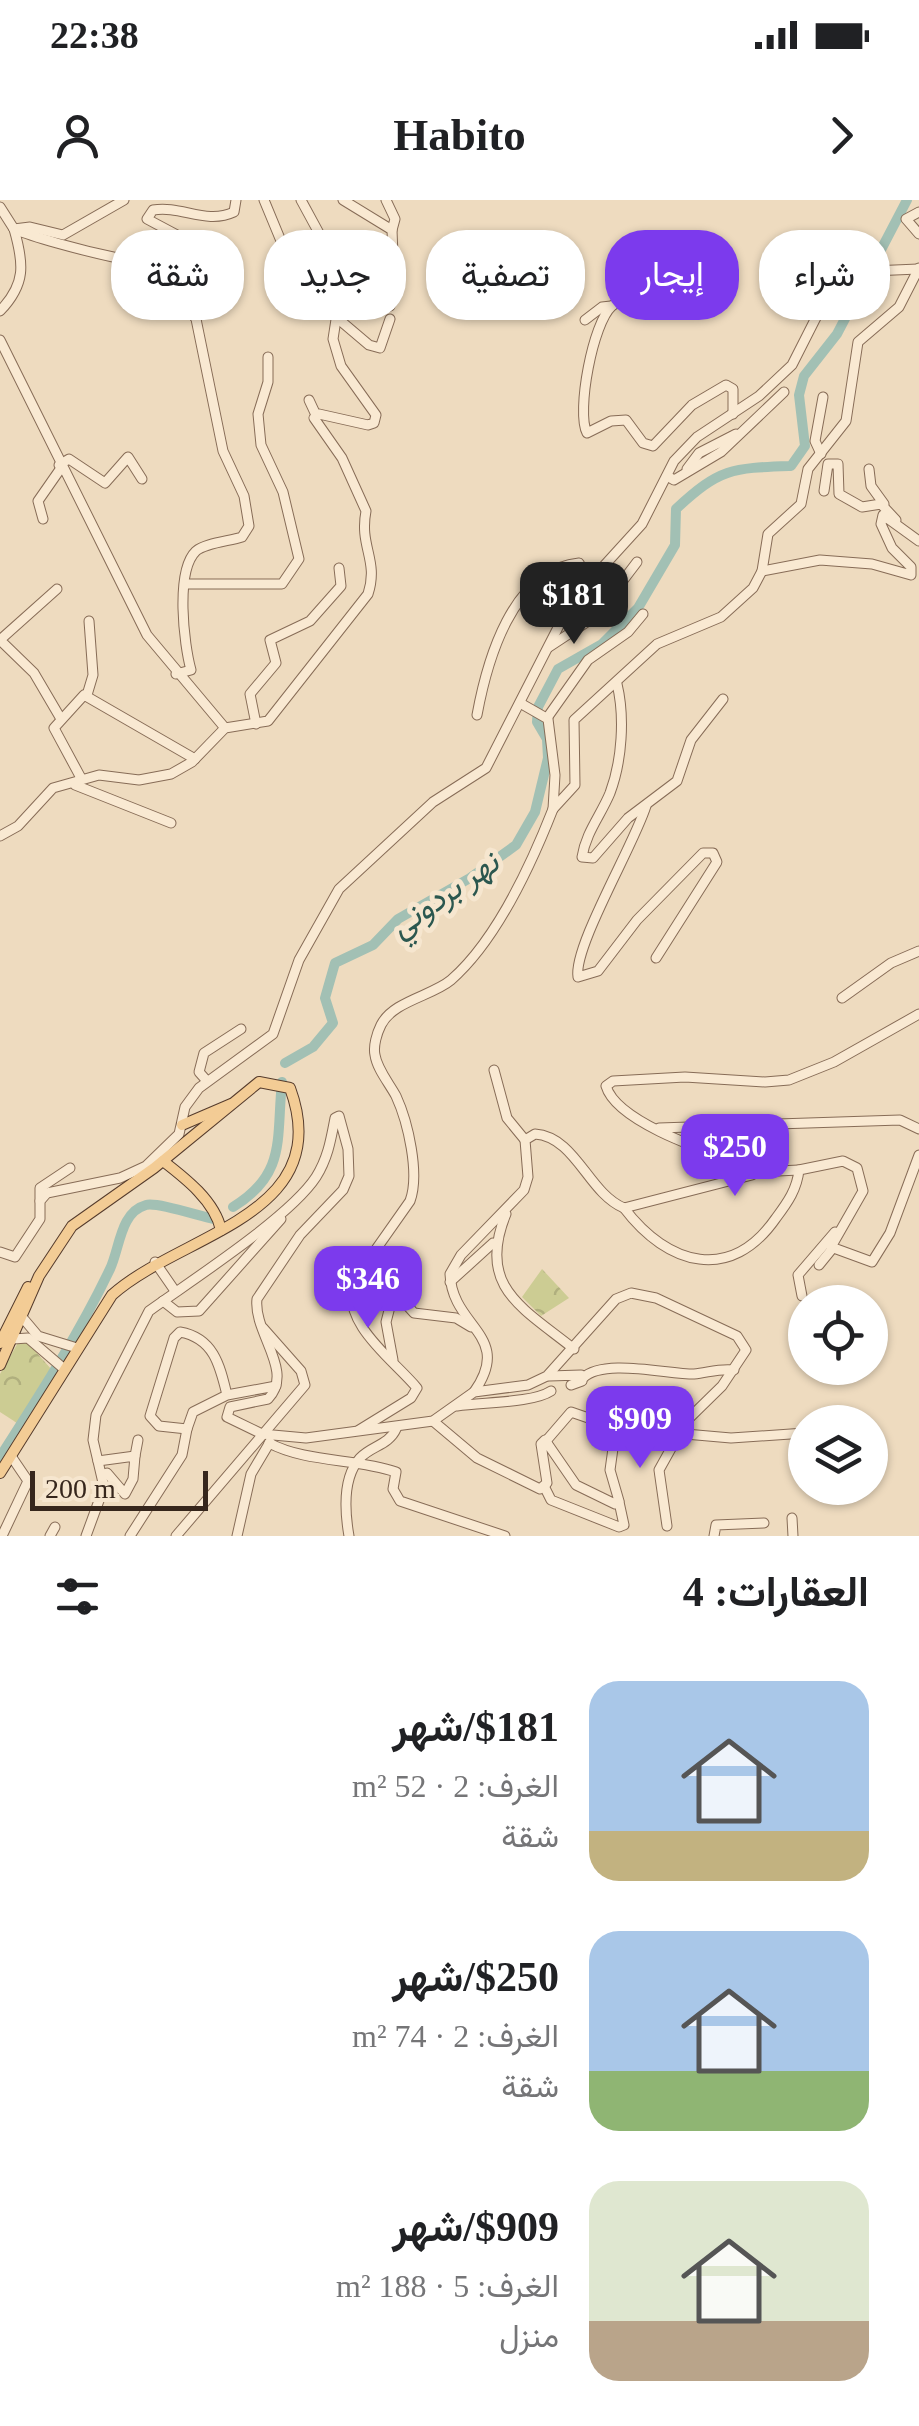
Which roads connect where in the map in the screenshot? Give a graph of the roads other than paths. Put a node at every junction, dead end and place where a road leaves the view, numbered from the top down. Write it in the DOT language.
graph roads {
  1 [pos="124,200"];
  2 [pos="236,200"];
  3 [pos="264,200"];
  4 [pos="301,200"];
  5 [pos="343,200"];
  6 [pos="386,200"];
  7 [pos="0,207"];
  8 [pos="919,212"];
  9 [pos="14,229"];
  10 [pos="169,230"];
  11 [pos="276,230"];
  12 [pos="317,230"];
  13 [pos="392,230"];
  14 [pos="919,234"];
  15 [pos="111,253"];
  16 [pos="918,269"];
  17 [pos="605,307"];
  18 [pos="0,310"];
  19 [pos="605,317"];
  20 [pos="195,320"];
  21 [pos="336,320"];
  22 [pos="340,320"];
  23 [pos="390,320"];
  24 [pos="585,320"];
  25 [pos="0,340"];
  26 [pos="268,356"];
  27 [pos="784,392"];
  28 [pos="823,397"];
  29 [pos="309,400"];
  30 [pos="734,414"];
  31 [pos="316,416"];
  32 [pos="821,454"];
  33 [pos="60,466"];
  34 [pos="869,469"];
  35 [pos="667,476"];
  36 [pos="142,479"];
  37 [pos="824,491"];
  38 [pos="886,506"];
  39 [pos="43,519"];
  40 [pos="902,528"];
  41 [pos="919,541"];
  42 [pos="636,562"];
  43 [pos="339,568"];
  44 [pos="762,571"];
  45 [pos="186,584"];
  46 [pos="57,589"];
  47 [pos="571,602"];
  48 [pos="644,614"];
  49 [pos="88,621"];
  50 [pos="546,648"];
  51 [pos="176,674"];
  52 [pos="617,684"];
  53 [pos="88,695"];
  54 [pos="722,699"];
  55 [pos="520,703"];
  56 [pos="477,715"];
  57 [pos="544,716"];
  58 [pos="60,719"];
  59 [pos="256,724"];
  60 [pos="225,728"];
  61 [pos="195,759"];
  62 [pos="78,781"];
  63 [pos="561,791"];
  64 [pos="646,806"];
  65 [pos="171,823"];
  66 [pos="0,836"];
  67 [pos="919,951"];
  68 [pos="656,958"];
  69 [pos="842,998"];
  70 [pos="919,1014"];
  71 [pos="242,1029"];
  72 [pos="494,1070"];
  73 [pos="207,1081"];
  74 [pos="236,1102"];
  75 [pos="182,1125"];
  76 [pos="652,1128"];
  77 [pos="919,1129"];
  78 [pos="525,1140"];
  79 [pos="919,1155"];
  80 [pos="160,1159"];
  81 [pos="70,1168"];
  82 [pos="799,1170"];
  83 [pos="755,1172"];
  84 [pos="40,1201"];
  85 [pos="624,1208"];
  86 [pos="286,1212"];
  87 [pos="508,1212"];
  88 [pos="221,1230"];
  89 [pos="837,1230"];
  90 [pos="495,1242"];
  91 [pos="832,1250"];
  92 [pos="0,1252"];
  93 [pos="155,1262"];
  94 [pos="818,1265"];
  95 [pos="39,1276"];
  96 [pos="450,1282"];
  97 [pos="404,1284"];
  98 [pos="800,1285"];
  99 [pos="175,1291"];
  100 [pos="392,1299"];
  101 [pos="162,1301"];
  102 [pos="22,1317"];
  103 [pos="262,1326"];
  104 [pos="477,1331"];
  105 [pos="13,1339"];
  106 [pos="53,1340"];
  107 [pos="0,1343"];
  108 [pos="74,1347"];
  109 [pos="574,1349"];
  110 [pos="48,1353"];
  111 [pos="394,1363"];
  112 [pos="0,1365"];
  113 [pos="62,1367"];
  114 [pos="734,1370"];
  115 [pos="546,1376"];
  116 [pos="583,1378"];
  117 [pos="278,1385"];
  118 [pos="572,1385"];
  119 [pos="551,1391"];
  120 [pos="474,1392"];
  121 [pos="227,1396"];
  122 [pos="455,1406"];
  123 [pos="433,1421"];
  124 [pos="396,1428"];
  125 [pos="188,1429"];
  126 [pos="357,1432"];
  127 [pos="677,1432"];
  128 [pos="788,1433"];
  129 [pos="615,1434"];
  130 [pos="269,1437"];
  131 [pos="138,1440"];
  132 [pos="546,1441"];
  133 [pos="11,1456"];
  134 [pos="135,1456"];
  135 [pos="252,1456"];
  136 [pos="98,1461"];
  137 [pos="358,1461"];
  138 [pos="0,1473"];
  139 [pos="103,1474"];
  140 [pos="242,1475"];
  141 [pos="545,1488"];
  142 [pos="619,1502"];
  143 [pos="792,1518"];
  144 [pos="764,1523"];
  145 [pos="667,1526"];
  146 [pos="498,1535"];
  147 [pos="2,1536"];
  148 [pos="86,1536"];
  149 [pos="130,1536"];
  150 [pos="176,1536"];
  151 [pos="235,1536"];
  152 [pos="349,1536"];
  153 [pos="714,1536"];
  154 [pos="793,1536"];
  1 -- 9 [label="street"];
  2 -- 10 [label="street"];
  3 -- 11 [label="street"];
  4 -- 12 [label="street"];
  5 -- 13 [label="street"];
  6 -- 13 [label="street"];
  7 -- 9 [label="street"];
  8 -- 14 [label="street"];
  9 -- 15 [label="street"];
  9 -- 18 [label="street"];
  16 -- 30 [label="street"];
  16 -- 32 [label="street"];
  17 -- 24 [label="street"];
  19 -- 30 [label="street"];
  20 -- 45 [label="street"];
  21 -- 31 [label="street"];
  22 -- 23 [label="street"];
  25 -- 33 [label="street"];
  26 -- 45 [label="street"];
  27 -- 35 [label="street"];
  28 -- 32 [label="street"];
  29 -- 31 [label="street"];
  30 -- 35 [label="street"];
  31 -- 59 [label="street"];
  32 -- 44 [label="street"];
  33 -- 36 [label="street"];
  33 -- 39 [label="street"];
  33 -- 51 [label="street"];
  34 -- 38 [label="street"];
  35 -- 47 [label="street"];
  37 -- 38 [label="street"];
  38 -- 40 [label="street"];
  40 -- 41 [label="street"];
  40 -- 44 [label="street"];
  42 -- 50 [label="street"];
  43 -- 59 [label="street"];
  44 -- 52 [label="street"];
  45 -- 51 [label="street"];
  46 -- 58 [label="street"];
  47 -- 50 [label="street"];
  47 -- 56 [label="street"];
  48 -- 57 [label="street"];
  49 -- 53 [label="street"];
  50 -- 55 [label="street"];
  51 -- 60 [label="street"];
  52 -- 63 [label="street"];
  52 -- 64 [label="street"];
  53 -- 58 [label="street"];
  53 -- 61 [label="street"];
  54 -- 64 [label="street"];
  55 -- 57 [label="street"];
  55 -- 73 [label="street"];
  57 -- 63 [label="street"];
  58 -- 62 [label="street"];
  59 -- 60 [label="street"];
  60 -- 61 [label="street"];
  61 -- 62 [label="street"];
  62 -- 65 [label="street"];
  62 -- 66 [label="street"];
  63 -- 111 [label="street"];
  64 -- 68 [label="street"];
  67 -- 69 [label="street"];
  70 -- 76 [label="street"];
  71 -- 73 [label="street"];
  72 -- 78 [label="street"];
  73 -- 75 [label="street"];
  74 -- 75 [label="main road"];
  74 -- 80 [label="main road"];
  74 -- 88 [label="main road"];
  75 -- 80 [label="street"];
  76 -- 77 [label="street"];
  76 -- 83 [label="street"];
  78 -- 85 [label="street"];
  78 -- 87 [label="street"];
  79 -- 91 [label="street"];
  80 -- 84 [label="street"];
  80 -- 88 [label="main road"];
  80 -- 95 [label="main road"];
  81 -- 84 [label="street"];
  82 -- 83 [label="street"];
  82 -- 85 [label="street"];
  82 -- 89 [label="street"];
  83 -- 85 [label="street"];
  84 -- 92 [label="street"];
  86 -- 99 [label="street"];
  86 -- 101 [label="street"];
  86 -- 103 [label="street"];
  87 -- 90 [label="street"];
  87 -- 96 [label="street"];
  88 -- 93 [label="main road"];
  89 -- 91 [label="street"];
  89 -- 98 [label="street"];
  90 -- 96 [label="street"];
  90 -- 109 [label="street"];
  91 -- 94 [label="street"];
  93 -- 99 [label="street"];
  93 -- 108 [label="main road"];
  95 -- 102 [label="main road"];
  95 -- 107 [label="main road"];
  96 -- 104 [label="street"];
  97 -- 104 [label="street"];
  99 -- 101 [label="street"];
  100 -- 111 [label="street"];
  101 -- 136 [label="street"];
  102 -- 105 [label="main road"];
  102 -- 106 [label="street"];
  103 -- 117 [label="street"];
  103 -- 130 [label="street"];
  104 -- 120 [label="street"];
  105 -- 110 [label="street"];
  105 -- 112 [label="main road"];
  106 -- 108 [label="street"];
  106 -- 110 [label="street"];
  108 -- 113 [label="main road"];
  109 -- 114 [label="street"];
  109 -- 115 [label="street"];
  110 -- 113 [label="street"];
  111 -- 126 [label="street"];
  113 -- 133 [label="main road"];
  114 -- 116 [label="street"];
  114 -- 127 [label="street"];
  115 -- 116 [label="street"];
  115 -- 120 [label="street"];
  116 -- 118 [label="street"];
  117 -- 121 [label="street"];
  117 -- 130 [label="street"];
  119 -- 122 [label="street"];
  120 -- 122 [label="street"];
  121 -- 125 [label="street"];
  121 -- 125 [label="street"];
  122 -- 123 [label="street"];
  123 -- 124 [label="street"];
  123 -- 141 [label="street"];
  124 -- 126 [label="street"];
  124 -- 137 [label="street"];
  125 -- 149 [label="street"];
  126 -- 130 [label="street"];
  127 -- 128 [label="street"];
  127 -- 129 [label="street"];
  127 -- 145 [label="street"];
  129 -- 132 [label="street"];
  129 -- 142 [label="street"];
  130 -- 135 [label="street"];
  130 -- 137 [label="street"];
  131 -- 134 [label="street"];
  132 -- 141 [label="street"];
  132 -- 142 [label="street"];
  133 -- 138 [label="main road"];
  133 -- 147 [label="street"];
  134 -- 136 [label="street"];
  134 -- 139 [label="street"];
  135 -- 140 [label="street"];
  135 -- 140 [label="street"];
  136 -- 139 [label="street"];
  137 -- 146 [label="street"];
  137 -- 152 [label="street"];
  139 -- 148 [label="street"];
  140 -- 150 [label="street"];
  140 -- 151 [label="street"];
  141 -- 142 [label="street"];
  143 -- 154 [label="street"];
  144 -- 153 [label="street"];
}
